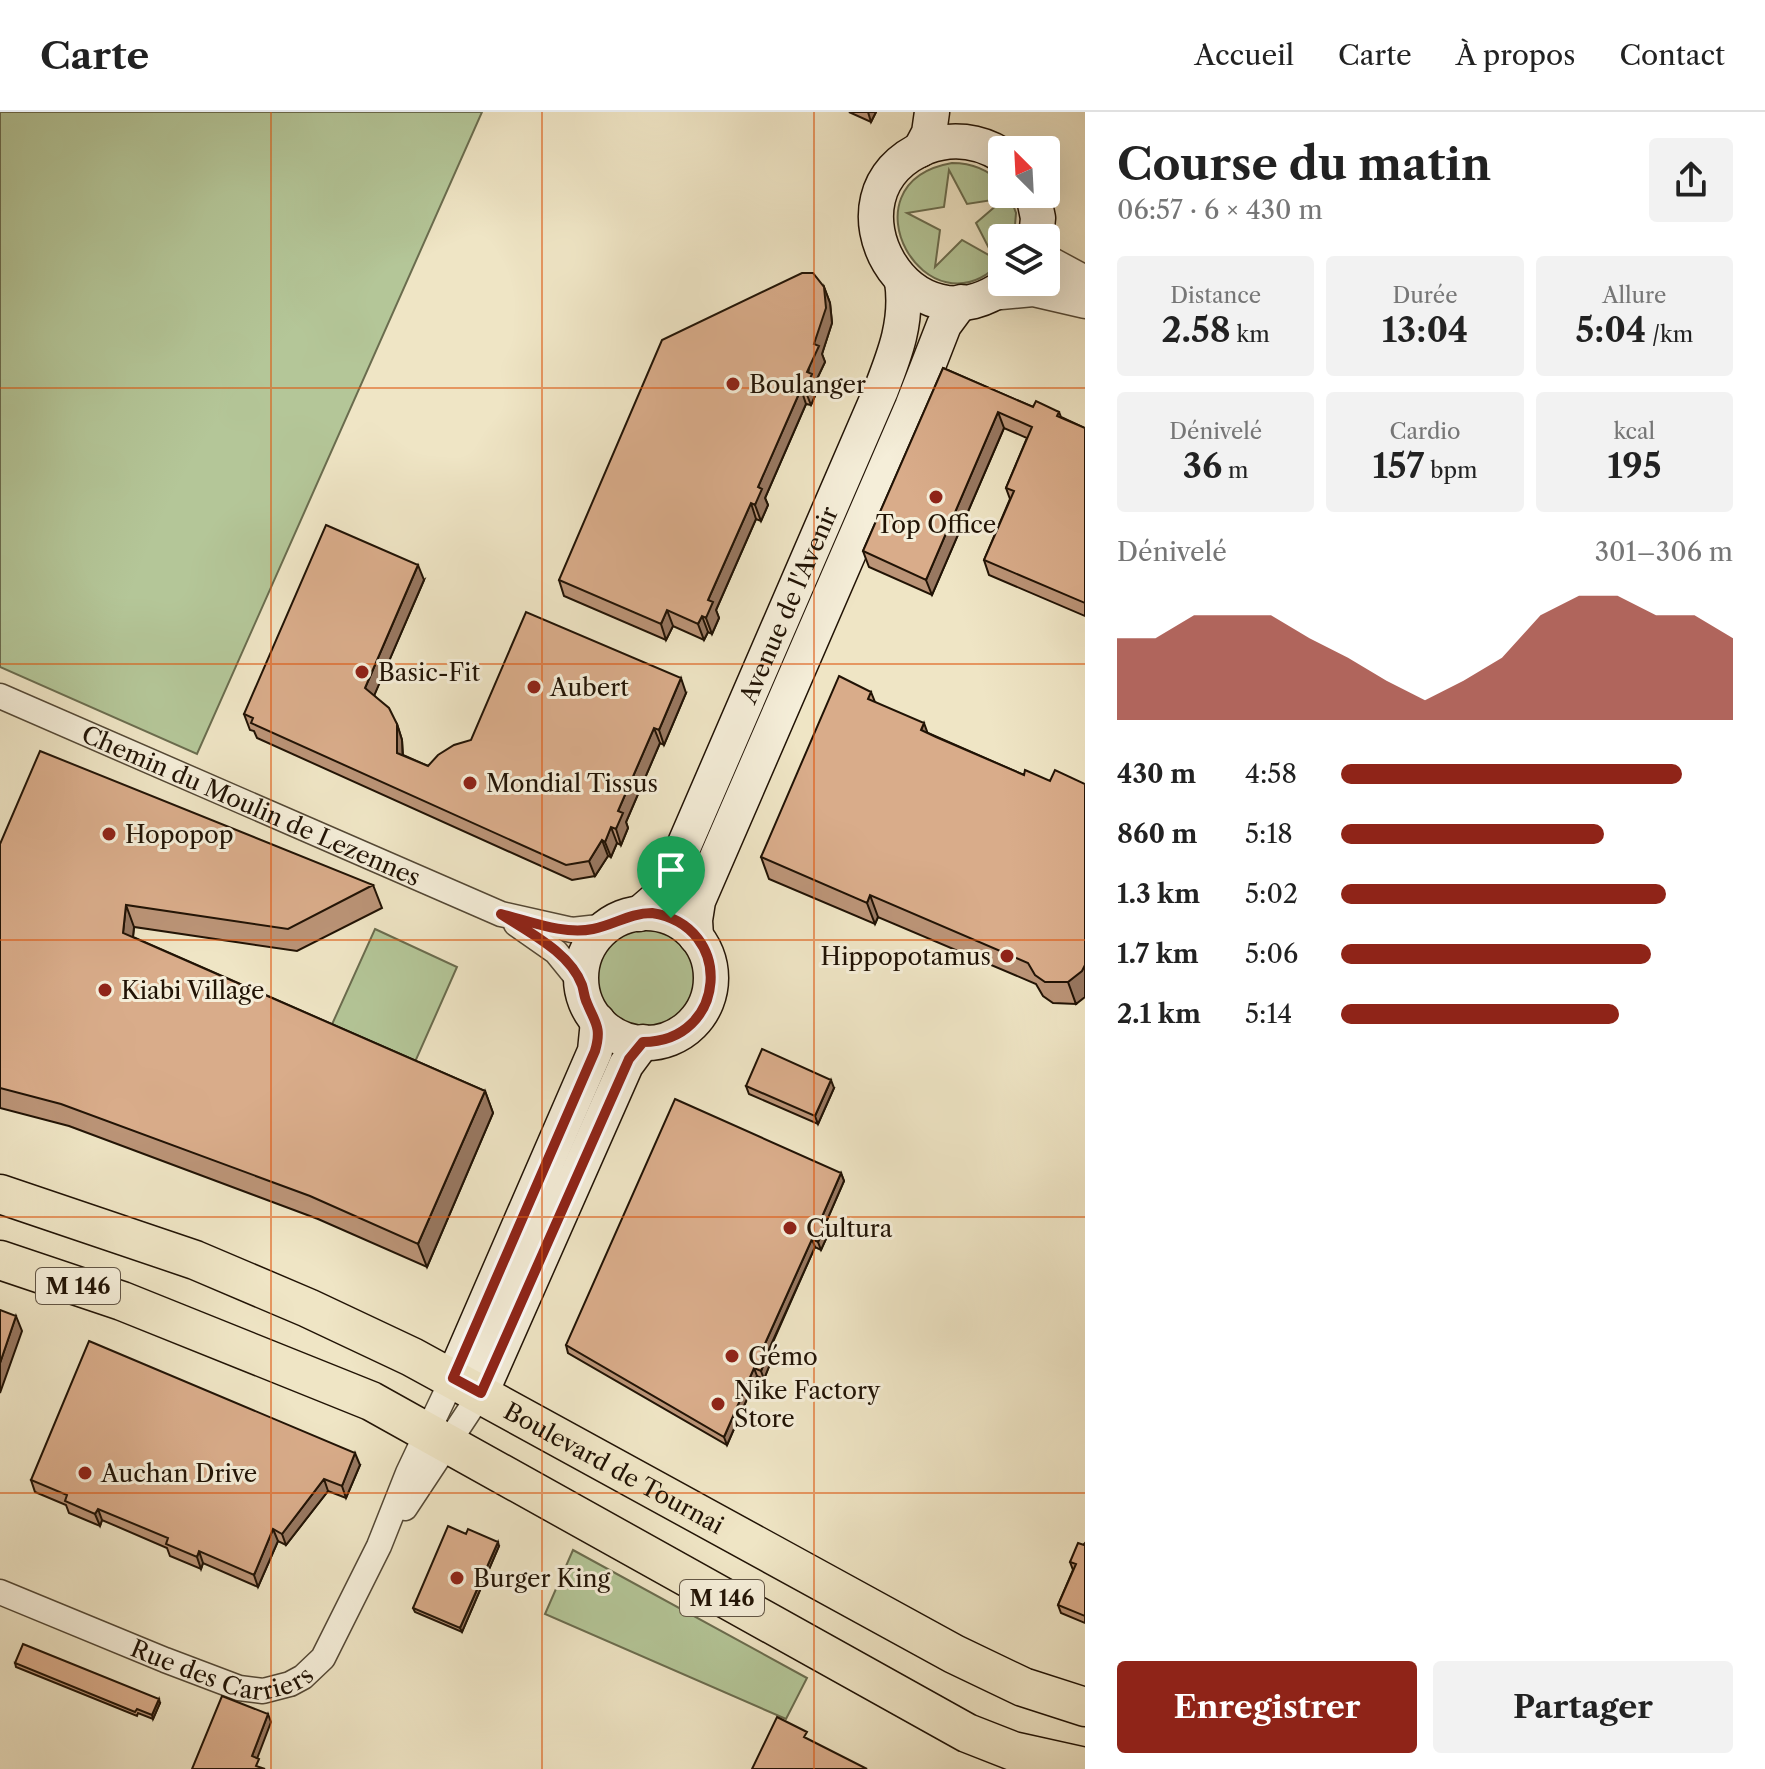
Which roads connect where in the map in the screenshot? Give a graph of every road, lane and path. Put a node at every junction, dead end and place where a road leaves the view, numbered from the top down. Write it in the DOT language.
graph roads {
  1 [pos="932,112"];
  2 [pos="961,112"];
  3 [pos="988,147"];
  4 [pos="988,149"];
  5 [pos="920,150"];
  6 [pos="1060,268"];
  7 [pos="902,281"];
  8 [pos="1085,281"];
  9 [pos="987,293"];
  10 [pos="1085,303"];
  11 [pos="0,696"];
  12 [pos="501,914"];
  13 [pos="624,920"];
  14 [pos="696,937"];
  15 [pos="582,984"];
  16 [pos="598,1021"];
  17 [pos="643,1042"];
  18 [pos="0,1194"];
  19 [pos="0,1260"];
  20 [pos="467,1386"];
  21 [pos="439,1437"];
  22 [pos="0,1592"];
  23 [pos="1085,1707"];
  24 [pos="998,1746"];
  25 [pos="1085,1767"];
  26 [pos="1045,1769"];
  1 -- 5 [label="main road"];
  2 -- 3 [label="main road"];
  4 -- 5 [label="main road"];
  5 -- 7 [label="main road"];
  6 -- 8 [label="street"];
  7 -- 9 [label="main road"];
  7 -- 13 [label="main road, Avenue de l'Avenir"];
  9 -- 10 [label="street"];
  9 -- 14 [label="main road, Avenue de l'Avenir"];
  11 -- 12 [label="street, Chemin du Moulin de Lezennes"];
  12 -- 13 [label="street, Chemin du Moulin de Lezennes"];
  12 -- 15 [label="street, Chemin du Moulin de Lezennes"];
  13 -- 14 [label="main road"];
  13 -- 15 [label="main road"];
  14 -- 17 [label="main road"];
  15 -- 16 [label="main road"];
  16 -- 17 [label="main road"];
  16 -- 20 [label="main road"];
  17 -- 20 [label="main road"];
  18 -- 20 [label="main road, Boulevard de Tournai / M 146"];
  19 -- 21 [label="main road, M 146"];
  20 -- 21 [label="street, Rue des Carriers"];
  20 -- 23 [label="main road, Boulevard de Tournai / M 146"];
  21 -- 22 [label="street, Rue des Carriers"];
  21 -- 24 [label="main road, M 146"];
  24 -- 25 [label="main road, M 146"];
  24 -- 26 [label="main road, M 146"];
}
